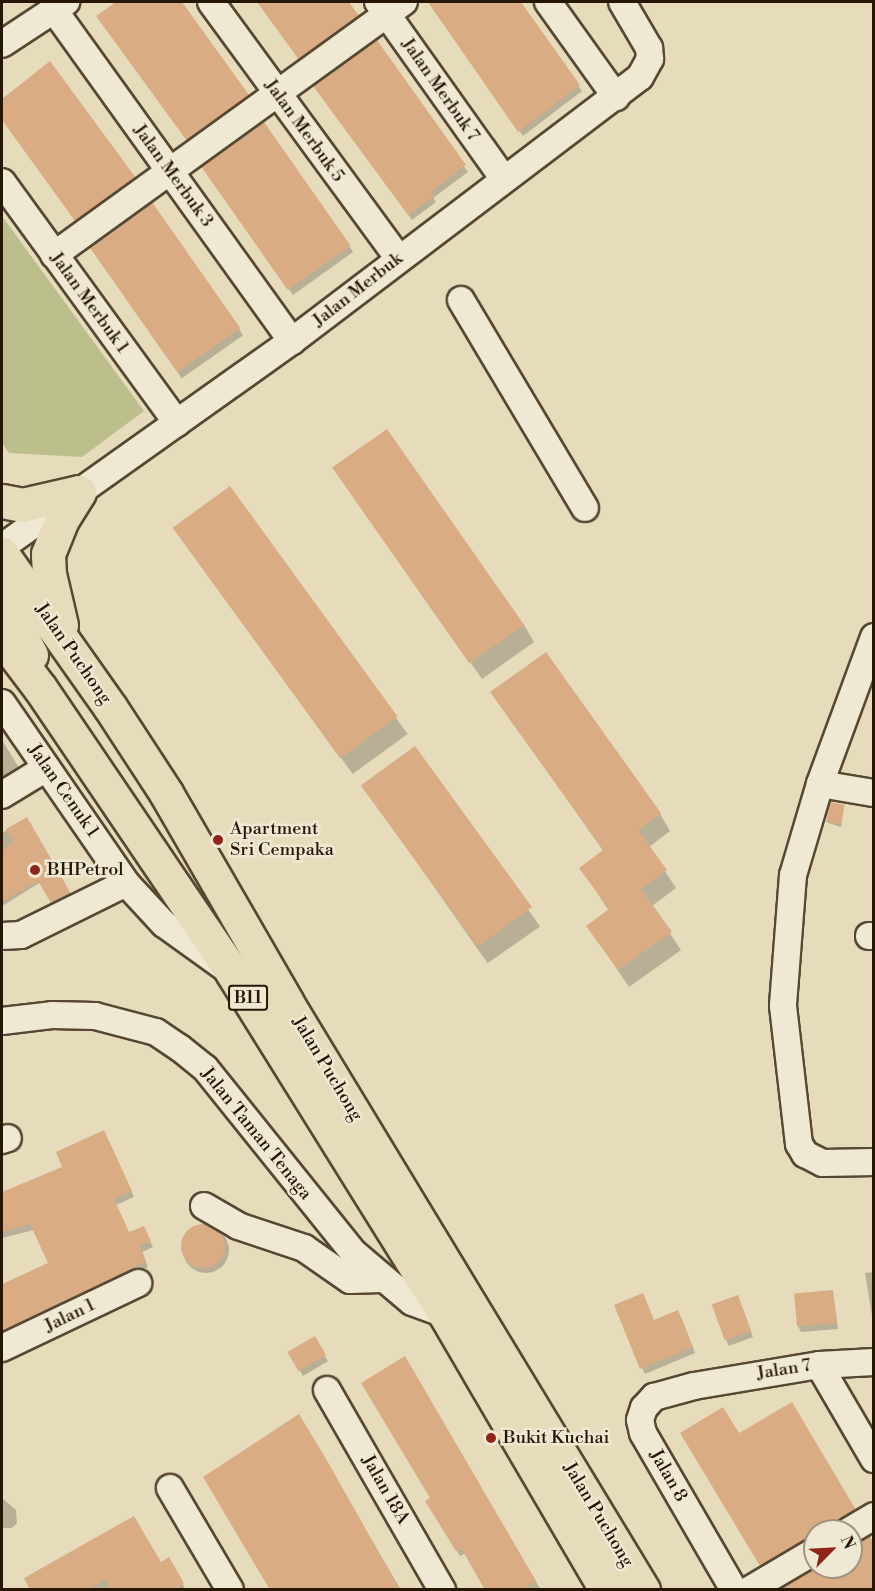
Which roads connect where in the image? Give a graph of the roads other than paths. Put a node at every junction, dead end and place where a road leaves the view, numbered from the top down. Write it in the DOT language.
graph roads {
  1 [pos="211,2"];
  2 [pos="548,2"];
  3 [pos="622,2"];
  4 [pos="60,6"];
  5 [pos="389,6"];
  6 [pos="2,44"];
  7 [pos="275,92"];
  8 [pos="616,97"];
  9 [pos="170,171"];
  10 [pos="503,178"];
  11 [pos="2,182"];
  12 [pos="54,255"];
  13 [pos="399,259"];
  14 [pos="461,300"];
  15 [pos="292,341"];
  16 [pos="177,423"];
  17 [pos="79,492"];
  18 [pos="2,501"];
  19 [pos="585,508"];
  20 [pos="2,547"];
  21 [pos="2,554"];
  22 [pos="2,600"];
  23 [pos="873,637"];
  24 [pos="2,638"];
  25 [pos="67,644"];
  26 [pos="40,688"];
  27 [pos="2,703"];
  28 [pos="46,768"];
  29 [pos="820,784"];
  30 [pos="873,793"];
  31 [pos="2,795"];
  32 [pos="126,883"];
  33 [pos="2,936"];
  34 [pos="232,972"];
  35 [pos="2,1021"];
  36 [pos="873,1162"];
  37 [pos="204,1206"];
  38 [pos="381,1279"];
  39 [pos="138,1283"];
  40 [pos="445,1314"];
  41 [pos="2,1348"];
  42 [pos="873,1362"];
  43 [pos="819,1365"];
  44 [pos="694,1386"];
  45 [pos="327,1390"];
  46 [pos="873,1460"];
  47 [pos="170,1488"];
  48 [pos="803,1558"];
  49 [pos="230,1590"];
  50 [pos="442,1590"];
  51 [pos="606,1590"];
  52 [pos="643,1590"];
  53 [pos="734,1590"];
  54 [pos="749,1590"];
  1 -- 7 [label="street, Jalan Merbuk 5"];
  2 -- 8 [label="street"];
  3 -- 8 [label="street, Jalan Merbuk"];
  4 -- 6 [label="street"];
  4 -- 9 [label="street, Jalan Merbuk 3"];
  5 -- 7 [label="street"];
  5 -- 10 [label="street, Jalan Merbuk 7"];
  7 -- 9 [label="street"];
  7 -- 13 [label="street, Jalan Merbuk 5"];
  8 -- 10 [label="street, Jalan Merbuk"];
  9 -- 12 [label="street"];
  9 -- 15 [label="street, Jalan Merbuk 3"];
  10 -- 13 [label="street, Jalan Merbuk"];
  11 -- 12 [label="street, Jalan Merbuk 1"];
  12 -- 16 [label="street, Jalan Merbuk 1"];
  13 -- 15 [label="street, Jalan Merbuk"];
  14 -- 19 [label="street"];
  15 -- 16 [label="street, Jalan Merbuk"];
  16 -- 17 [label="street, Jalan Merbuk"];
  17 -- 18 [label="main road"];
  17 -- 20 [label="street, Jalan Merbuk"];
  17 -- 25 [label="main road"];
  21 -- 25 [label="main road, Jalan Puchong / B11"];
  22 -- 26 [label="main road"];
  23 -- 29 [label="street"];
  24 -- 26 [label="main road, Jalan Puchong / B11"];
  25 -- 52 [label="main road, Jalan Puchong / B11"];
  26 -- 34 [label="main road, Jalan Puchong / B11"];
  27 -- 28 [label="street, Jalan Cenuk 1"];
  28 -- 31 [label="street"];
  28 -- 32 [label="street, Jalan Cenuk 1"];
  29 -- 30 [label="street"];
  29 -- 36 [label="street"];
  32 -- 33 [label="street"];
  32 -- 34 [label="street, Jalan Cenuk 1"];
  34 -- 40 [label="main road, Jalan Puchong / B11"];
  35 -- 38 [label="street, Jalan Taman Tenaga"];
  37 -- 38 [label="street"];
  38 -- 40 [label="street, Jalan Taman Tenaga"];
  39 -- 41 [label="street, Jalan 1"];
  40 -- 51 [label="main road, Jalan Puchong / B11"];
  42 -- 43 [label="street, Jalan 7"];
  43 -- 44 [label="street, Jalan 7"];
  43 -- 46 [label="street"];
  44 -- 53 [label="street, Jalan 8"];
  45 -- 50 [label="street, Jalan 18A"];
  47 -- 49 [label="street"];
  48 -- 54 [label="street"];
}
